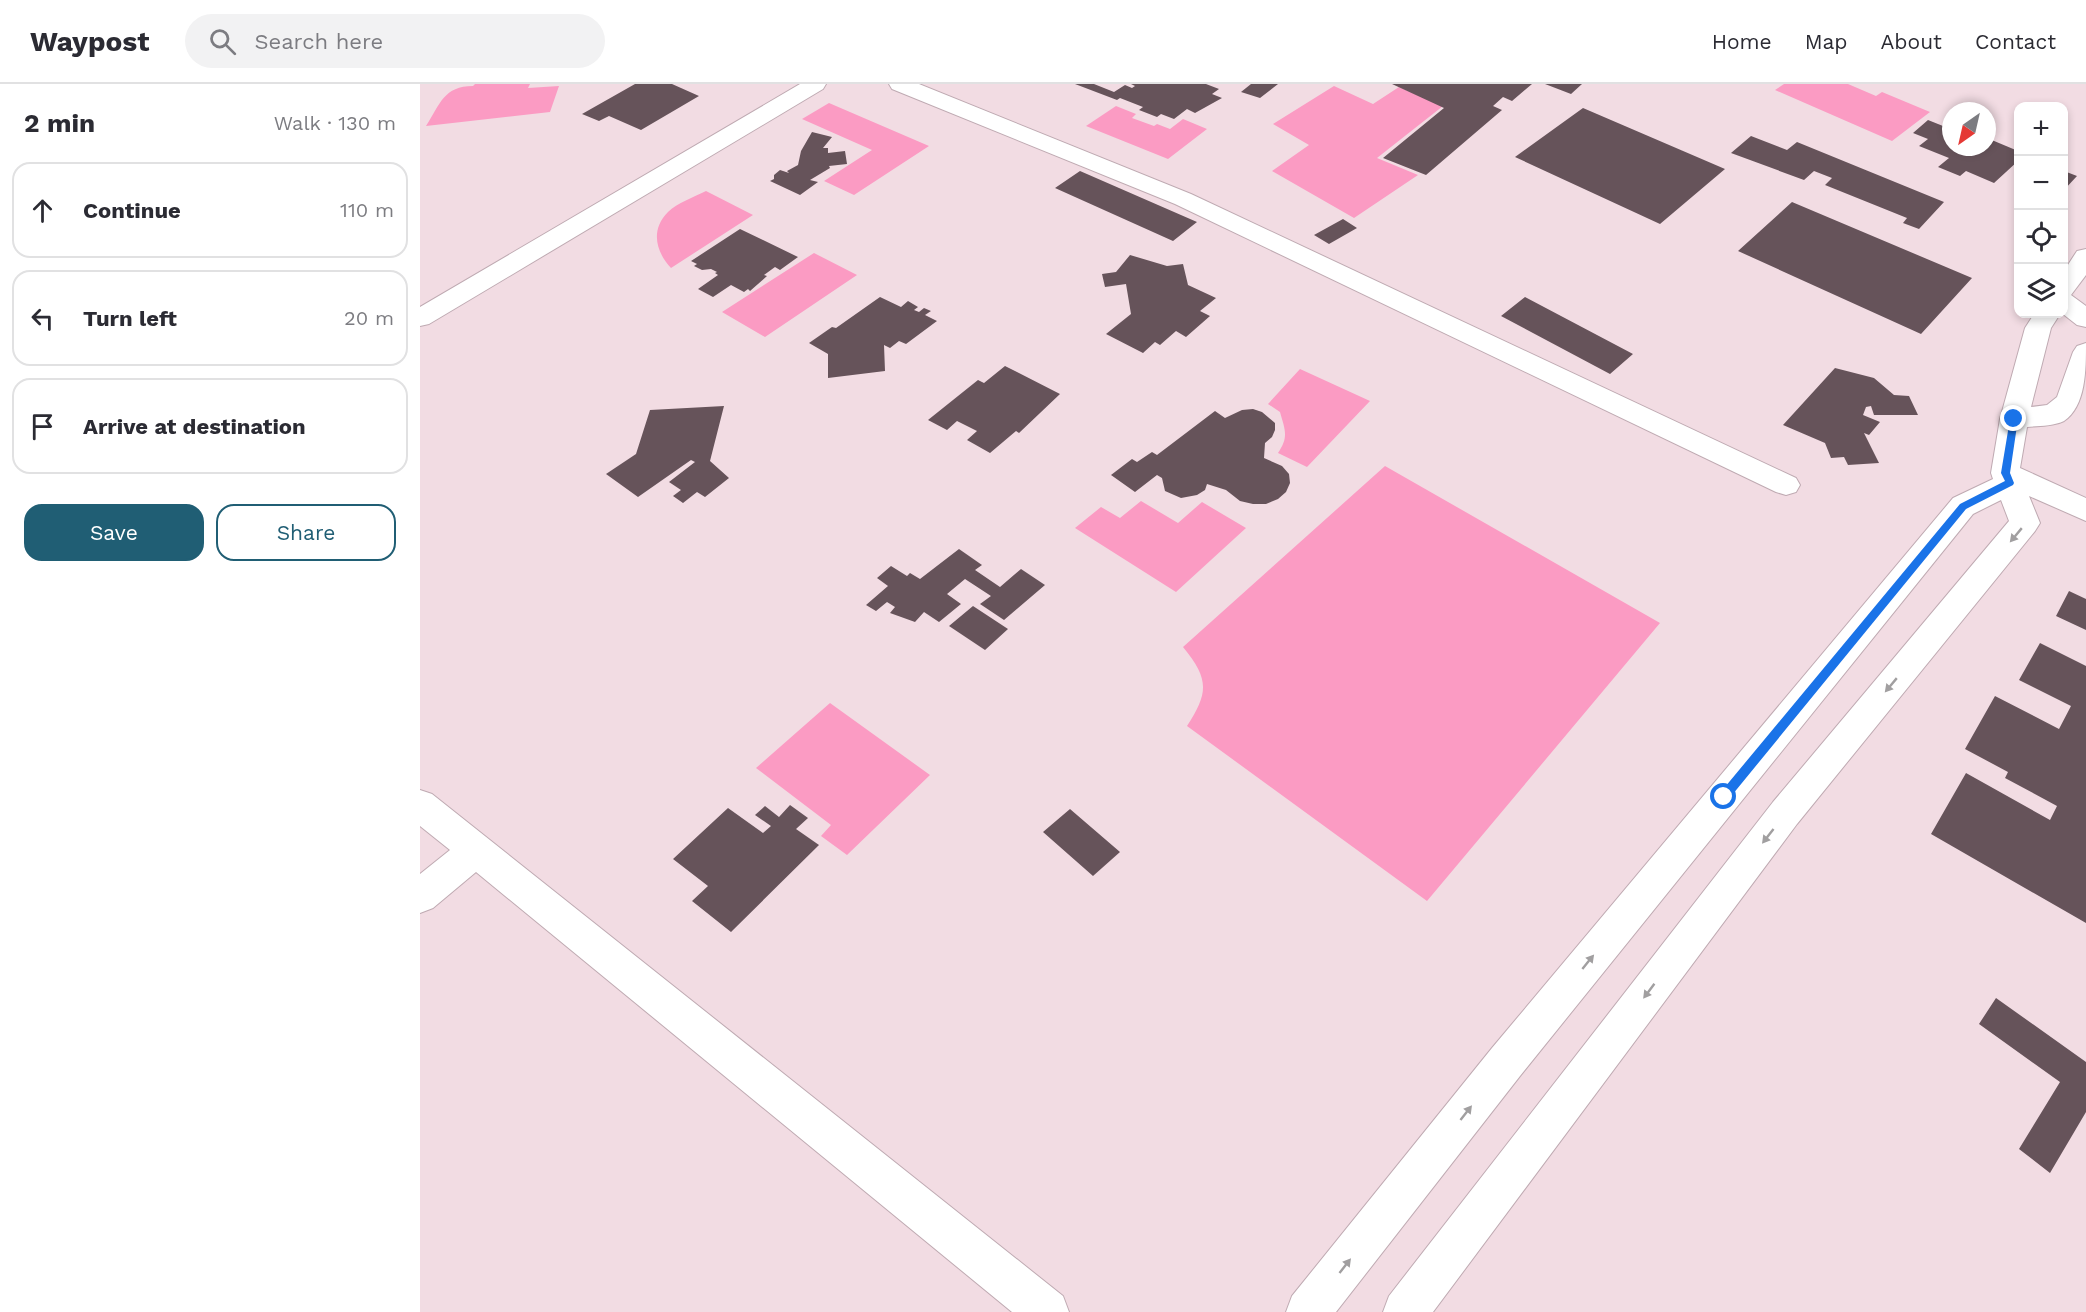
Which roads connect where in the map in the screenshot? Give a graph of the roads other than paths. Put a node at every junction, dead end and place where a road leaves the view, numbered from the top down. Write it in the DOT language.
graph roads {
  1 [pos="815,84"];
  2 [pos="900,84"];
  3 [pos="2086,256"];
  4 [pos="2068,283"];
  5 [pos="2068,304"];
  6 [pos="420,318"];
  7 [pos="2044,318"];
  8 [pos="2086,319"];
  9 [pos="2086,352"];
  10 [pos="2014,419"];
  11 [pos="2008,478"];
  12 [pos="1786,484"];
  13 [pos="2086,510"];
  14 [pos="420,805"];
  15 [pos="476,851"];
  16 [pos="420,896"];
  17 [pos="1047,1312"];
  18 [pos="1308,1312"];
  19 [pos="1405,1312"];
  1 -- 6 [label="street"];
  2 -- 12 [label="street"];
  3 -- 4 [label="street"];
  5 -- 8 [label="street"];
  7 -- 10 [label="street"];
  9 -- 10 [label="street"];
  10 -- 11 [label="street"];
  11 -- 13 [label="street"];
  18 -- 11 [label="street, one-way"];
  11 -- 19 [label="street, one-way"];
  14 -- 15 [label="street"];
  15 -- 16 [label="street"];
  15 -- 17 [label="street"];
}
